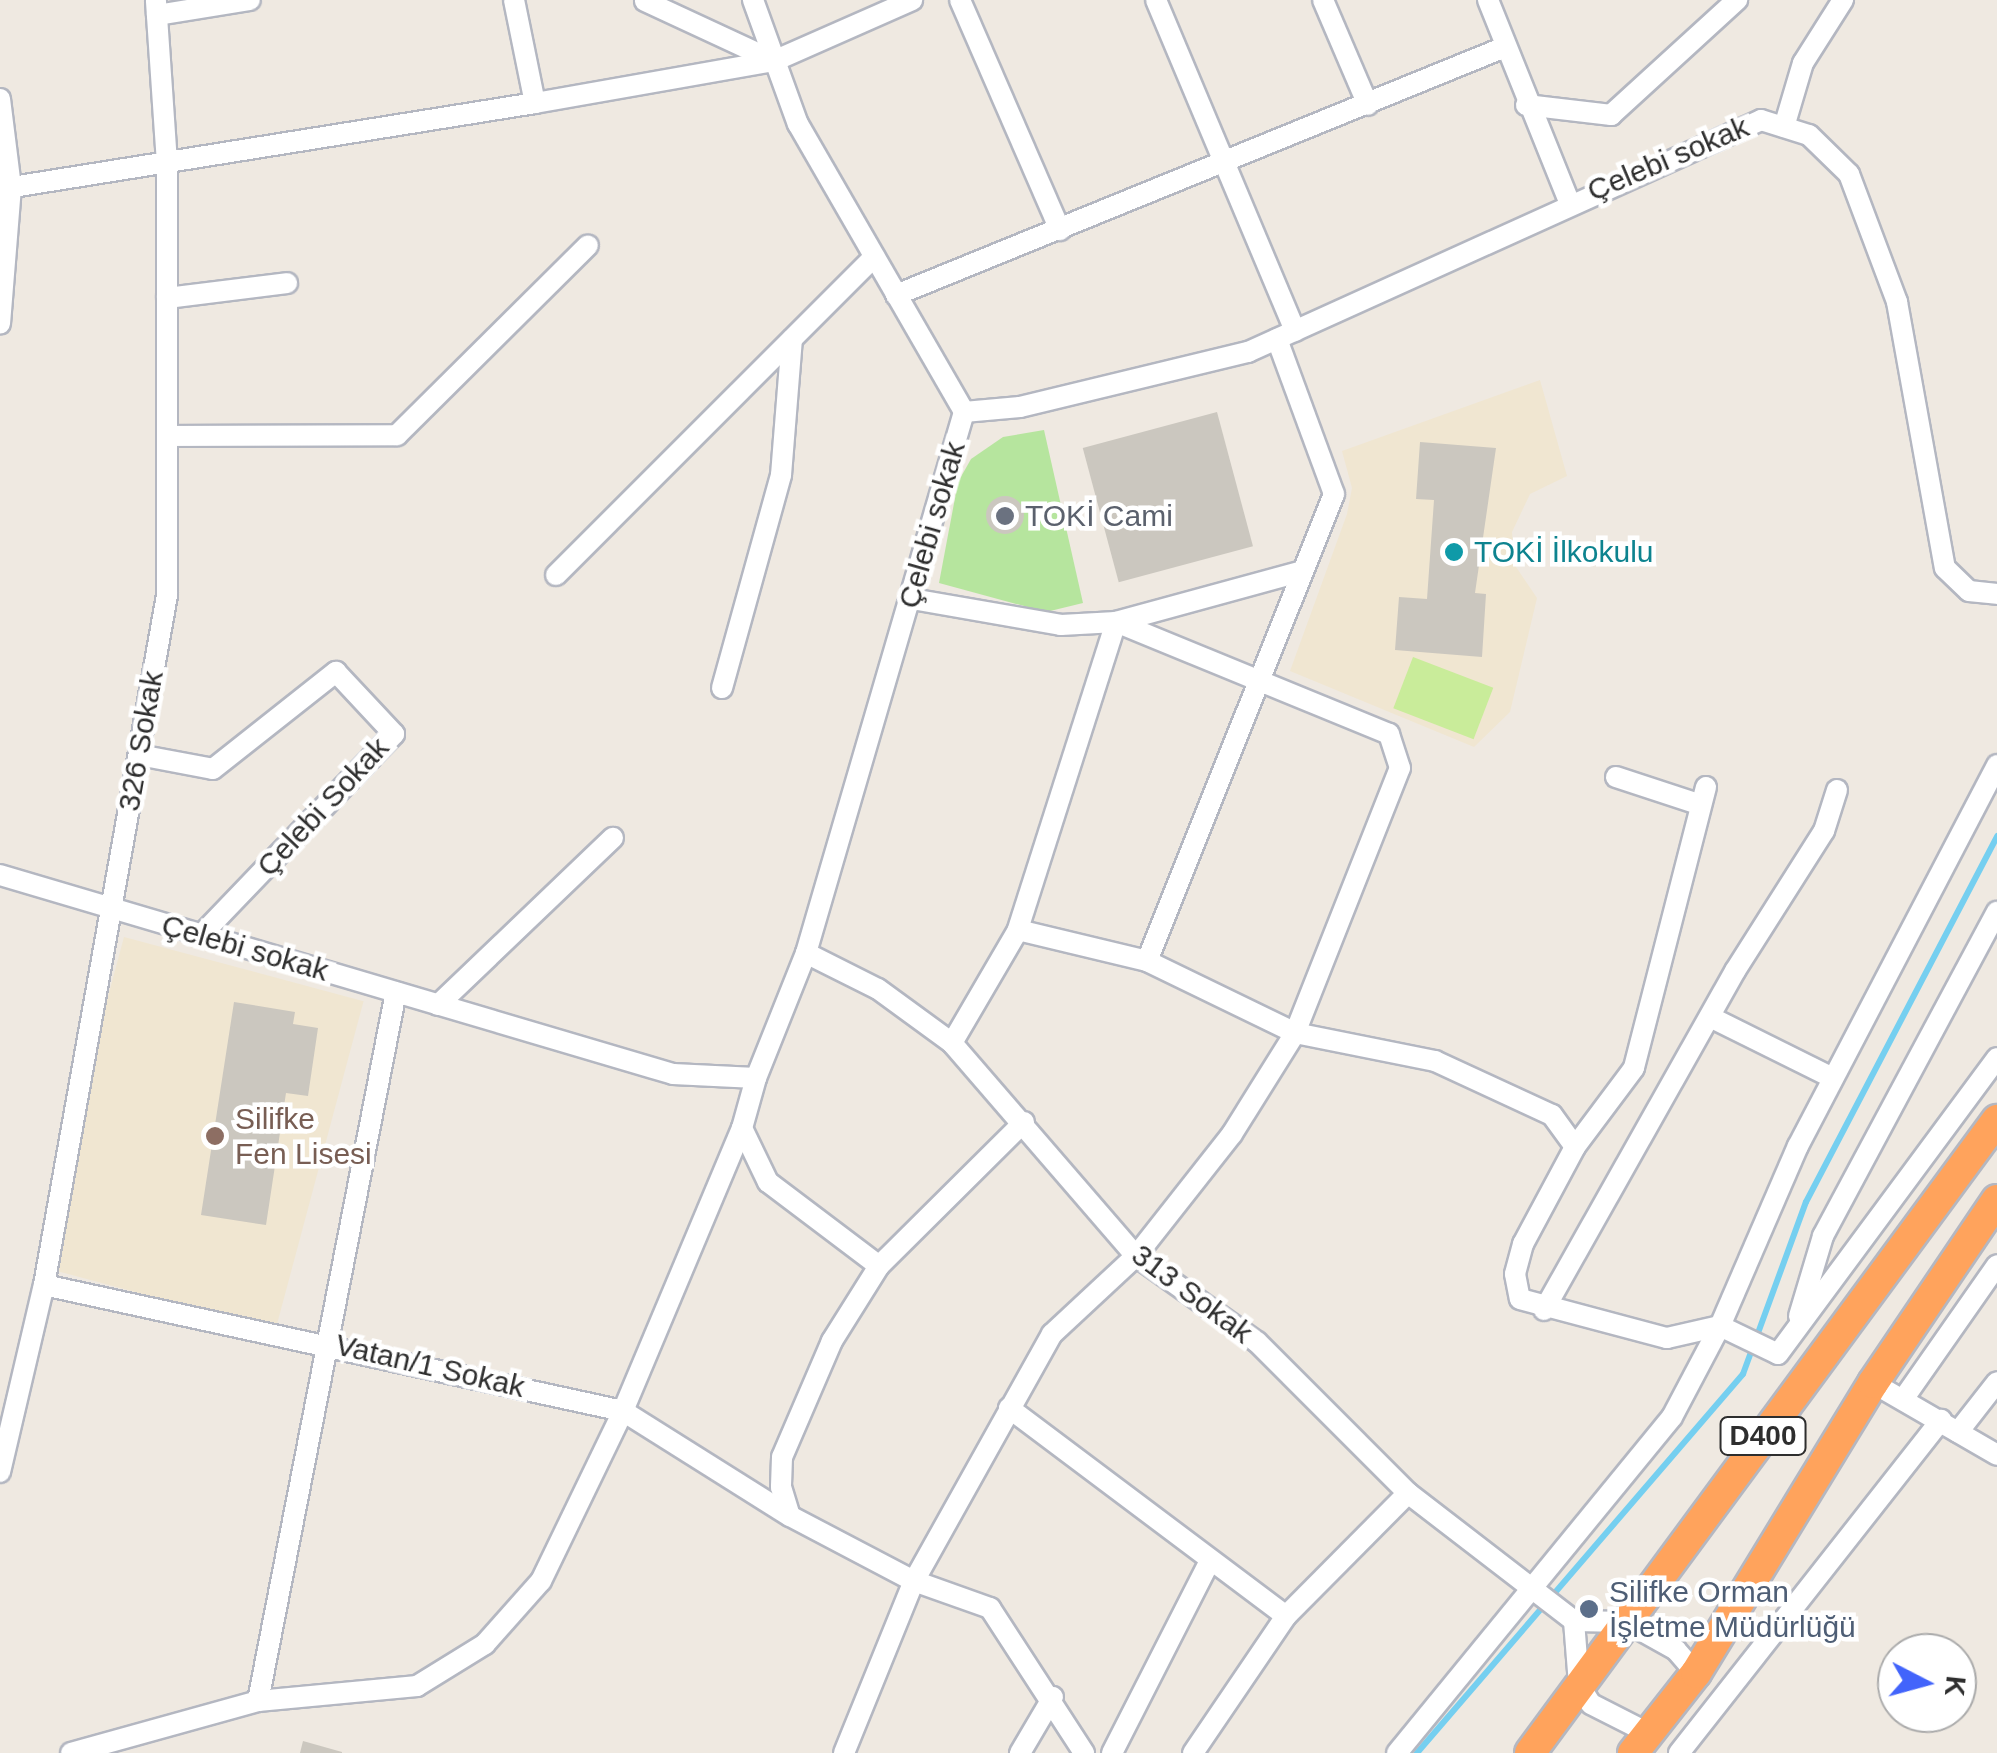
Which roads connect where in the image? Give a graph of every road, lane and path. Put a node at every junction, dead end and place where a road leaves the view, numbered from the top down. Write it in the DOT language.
graph roads {
  1 [pos="250,0"];
  2 [pos="514,0"];
  3 [pos="753,0"];
  4 [pos="912,0"];
  5 [pos="960,0"];
  6 [pos="1156,0"];
  7 [pos="1323,0"];
  8 [pos="1488,0"];
  9 [pos="1737,0"];
  10 [pos="1842,0"];
  11 [pos="646,1"];
  12 [pos="156,8"];
  13 [pos="1506,47"];
  14 [pos="774,61"];
  15 [pos="0,100"];
  16 [pos="535,103"];
  17 [pos="1368,105"];
  18 [pos="1526,105"];
  19 [pos="1784,128"];
  20 [pos="168,163"];
  21 [pos="1225,165"];
  22 [pos="5,188"];
  23 [pos="1569,201"];
  24 [pos="1060,230"];
  25 [pos="588,245"];
  26 [pos="874,257"];
  27 [pos="287,283"];
  28 [pos="896,295"];
  29 [pos="167,298"];
  30 [pos="0,324"];
  31 [pos="1286,335"];
  32 [pos="792,338"];
  33 [pos="964,412"];
  34 [pos="168,436"];
  35 [pos="1303,571"];
  36 [pos="556,574"];
  37 [pos="1997,594"];
  38 [pos="912,598"];
  39 [pos="1116,622"];
  40 [pos="1260,678"];
  41 [pos="722,688"];
  42 [pos="140,755"];
  43 [pos="1997,766"];
  44 [pos="1616,777"];
  45 [pos="1838,790"];
  46 [pos="613,838"];
  47 [pos="0,875"];
  48 [pos="111,908"];
  49 [pos="1997,912"];
  50 [pos="1018,930"];
  51 [pos="202,935"];
  52 [pos="806,953"];
  53 [pos="1147,961"];
  54 [pos="396,992"];
  55 [pos="438,1005"];
  56 [pos="1710,1017"];
  57 [pos="1295,1033"];
  58 [pos="952,1043"];
  59 [pos="1997,1058"];
  60 [pos="756,1078"];
  61 [pos="1833,1078"];
  62 [pos="1997,1120"];
  63 [pos="1024,1122"];
  64 [pos="742,1128"];
  65 [pos="1576,1148"];
  66 [pos="1997,1200"];
  67 [pos="1136,1256"];
  68 [pos="1997,1265"];
  69 [pos="878,1266"];
  70 [pos="44,1285"];
  71 [pos="1544,1310"];
  72 [pos="1720,1326"];
  73 [pos="1794,1332"];
  74 [pos="329,1342"];
  75 [pos="1997,1382"];
  76 [pos="1873,1383"];
  77 [pos="1904,1398"];
  78 [pos="1010,1408"];
  79 [pos="624,1412"];
  80 [pos="1950,1426"];
  81 [pos="1997,1456"];
  82 [pos="0,1472"];
  83 [pos="1408,1494"];
  84 [pos="790,1516"];
  85 [pos="1209,1563"];
  86 [pos="914,1581"];
  87 [pos="1536,1589"];
  88 [pos="1286,1616"];
  89 [pos="1568,1616"];
  90 [pos="1626,1622"];
  91 [pos="1696,1673"];
  92 [pos="1579,1685"];
  93 [pos="1053,1697"];
  94 [pos="258,1701"];
  95 [pos="1642,1744"];
  96 [pos="71,1753"];
  97 [pos="844,1753"];
  98 [pos="1020,1753"];
  99 [pos="1084,1753"];
  100 [pos="1112,1753"];
  101 [pos="1193,1753"];
  102 [pos="1397,1753"];
  103 [pos="1530,1753"];
  104 [pos="1679,1753"];
  1 -- 12 [label="street"];
  2 -- 16 [label="street"];
  3 -- 14 [label="street"];
  4 -- 14 [label="street"];
  5 -- 24 [label="street"];
  6 -- 21 [label="street"];
  7 -- 17 [label="street"];
  8 -- 13 [label="street"];
  9 -- 18 [label="street"];
  10 -- 19 [label="street"];
  11 -- 14 [label="street"];
  12 -- 20 [label="street, 326 Sokak"];
  13 -- 17 [label="street"];
  13 -- 18 [label="street"];
  14 -- 16 [label="street"];
  14 -- 26 [label="street"];
  15 -- 22 [label="street"];
  16 -- 20 [label="street"];
  17 -- 21 [label="street"];
  18 -- 23 [label="street"];
  19 -- 23 [label="street, Çelebi sokak"];
  19 -- 37 [label="street, Çelebi sokak"];
  20 -- 22 [label="street"];
  20 -- 29 [label="street, 326 Sokak"];
  21 -- 24 [label="street"];
  21 -- 31 [label="street"];
  22 -- 30 [label="street"];
  23 -- 31 [label="street, Çelebi sokak"];
  24 -- 28 [label="street"];
  25 -- 34 [label="street"];
  26 -- 28 [label="street"];
  26 -- 32 [label="street"];
  27 -- 29 [label="street"];
  28 -- 33 [label="street"];
  29 -- 34 [label="street, 326 Sokak"];
  31 -- 33 [label="street, Çelebi sokak"];
  31 -- 35 [label="street"];
  32 -- 36 [label="street"];
  32 -- 41 [label="street"];
  33 -- 38 [label="street, Çelebi sokak"];
  34 -- 42 [label="street, 326 Sokak"];
  35 -- 39 [label="street"];
  35 -- 40 [label="street"];
  38 -- 39 [label="street"];
  38 -- 52 [label="street, Çelebi sokak"];
  39 -- 40 [label="street"];
  39 -- 50 [label="street"];
  40 -- 53 [label="street"];
  40 -- 57 [label="street"];
  42 -- 48 [label="street, 326 Sokak"];
  42 -- 51 [label="street, Çelebi Sokak"];
  43 -- 61 [label="street"];
  44 -- 65 [label="street"];
  45 -- 56 [label="street"];
  46 -- 55 [label="street"];
  47 -- 48 [label="street, Çelebi sokak"];
  48 -- 51 [label="street, Çelebi sokak"];
  48 -- 70 [label="street, 326 Sokak"];
  49 -- 73 [label="street"];
  50 -- 53 [label="street"];
  50 -- 58 [label="street"];
  51 -- 54 [label="street, Çelebi sokak"];
  52 -- 58 [label="street, 313 Sokak"];
  52 -- 60 [label="street, Çelebi sokak"];
  53 -- 57 [label="street"];
  54 -- 55 [label="street, Çelebi sokak"];
  54 -- 74 [label="street"];
  55 -- 60 [label="street, Çelebi sokak"];
  56 -- 61 [label="street"];
  56 -- 71 [label="street"];
  57 -- 65 [label="street"];
  57 -- 67 [label="street"];
  58 -- 63 [label="street, 313 Sokak"];
  59 -- 73 [label="street"];
  60 -- 64 [label="street"];
  61 -- 72 [label="street"];
  62 -- 90 [label="highway, D400"];
  63 -- 67 [label="street, 313 Sokak"];
  63 -- 69 [label="street"];
  64 -- 69 [label="street"];
  64 -- 79 [label="street"];
  65 -- 71 [label="street"];
  66 -- 76 [label="highway, D400"];
  67 -- 78 [label="street"];
  67 -- 83 [label="street, 313 Sokak"];
  68 -- 77 [label="street"];
  69 -- 84 [label="street"];
  70 -- 74 [label="street, Vatan/1 Sokak"];
  70 -- 82 [label="street, 326 Sokak"];
  71 -- 72 [label="street"];
  72 -- 73 [label="street"];
  72 -- 87 [label="street"];
  74 -- 79 [label="street, Vatan/1 Sokak"];
  74 -- 94 [label="street"];
  75 -- 80 [label="street"];
  76 -- 77 [label="street"];
  76 -- 91 [label="highway, D400"];
  77 -- 80 [label="street"];
  78 -- 85 [label="street"];
  78 -- 86 [label="street"];
  79 -- 84 [label="street, Vatan/1 Sokak"];
  79 -- 94 [label="street"];
  80 -- 81 [label="street"];
  80 -- 104 [label="street"];
  83 -- 87 [label="street, 313 Sokak"];
  83 -- 88 [label="street"];
  84 -- 86 [label="street, Vatan/1 Sokak"];
  85 -- 88 [label="street"];
  85 -- 100 [label="street"];
  86 -- 93 [label="street, Vatan/1 Sokak"];
  86 -- 97 [label="street"];
  87 -- 89 [label="street, 313 Sokak"];
  87 -- 102 [label="street"];
  88 -- 101 [label="street"];
  89 -- 90 [label="street"];
  89 -- 92 [label="street"];
  90 -- 91 [label="street"];
  90 -- 92 [label="highway, D400"];
  91 -- 95 [label="highway, D400"];
  92 -- 95 [label="street"];
  92 -- 103 [label="highway, D400"];
  93 -- 98 [label="street"];
  93 -- 99 [label="street, Vatan/1 Sokak"];
  94 -- 96 [label="street"];
}
